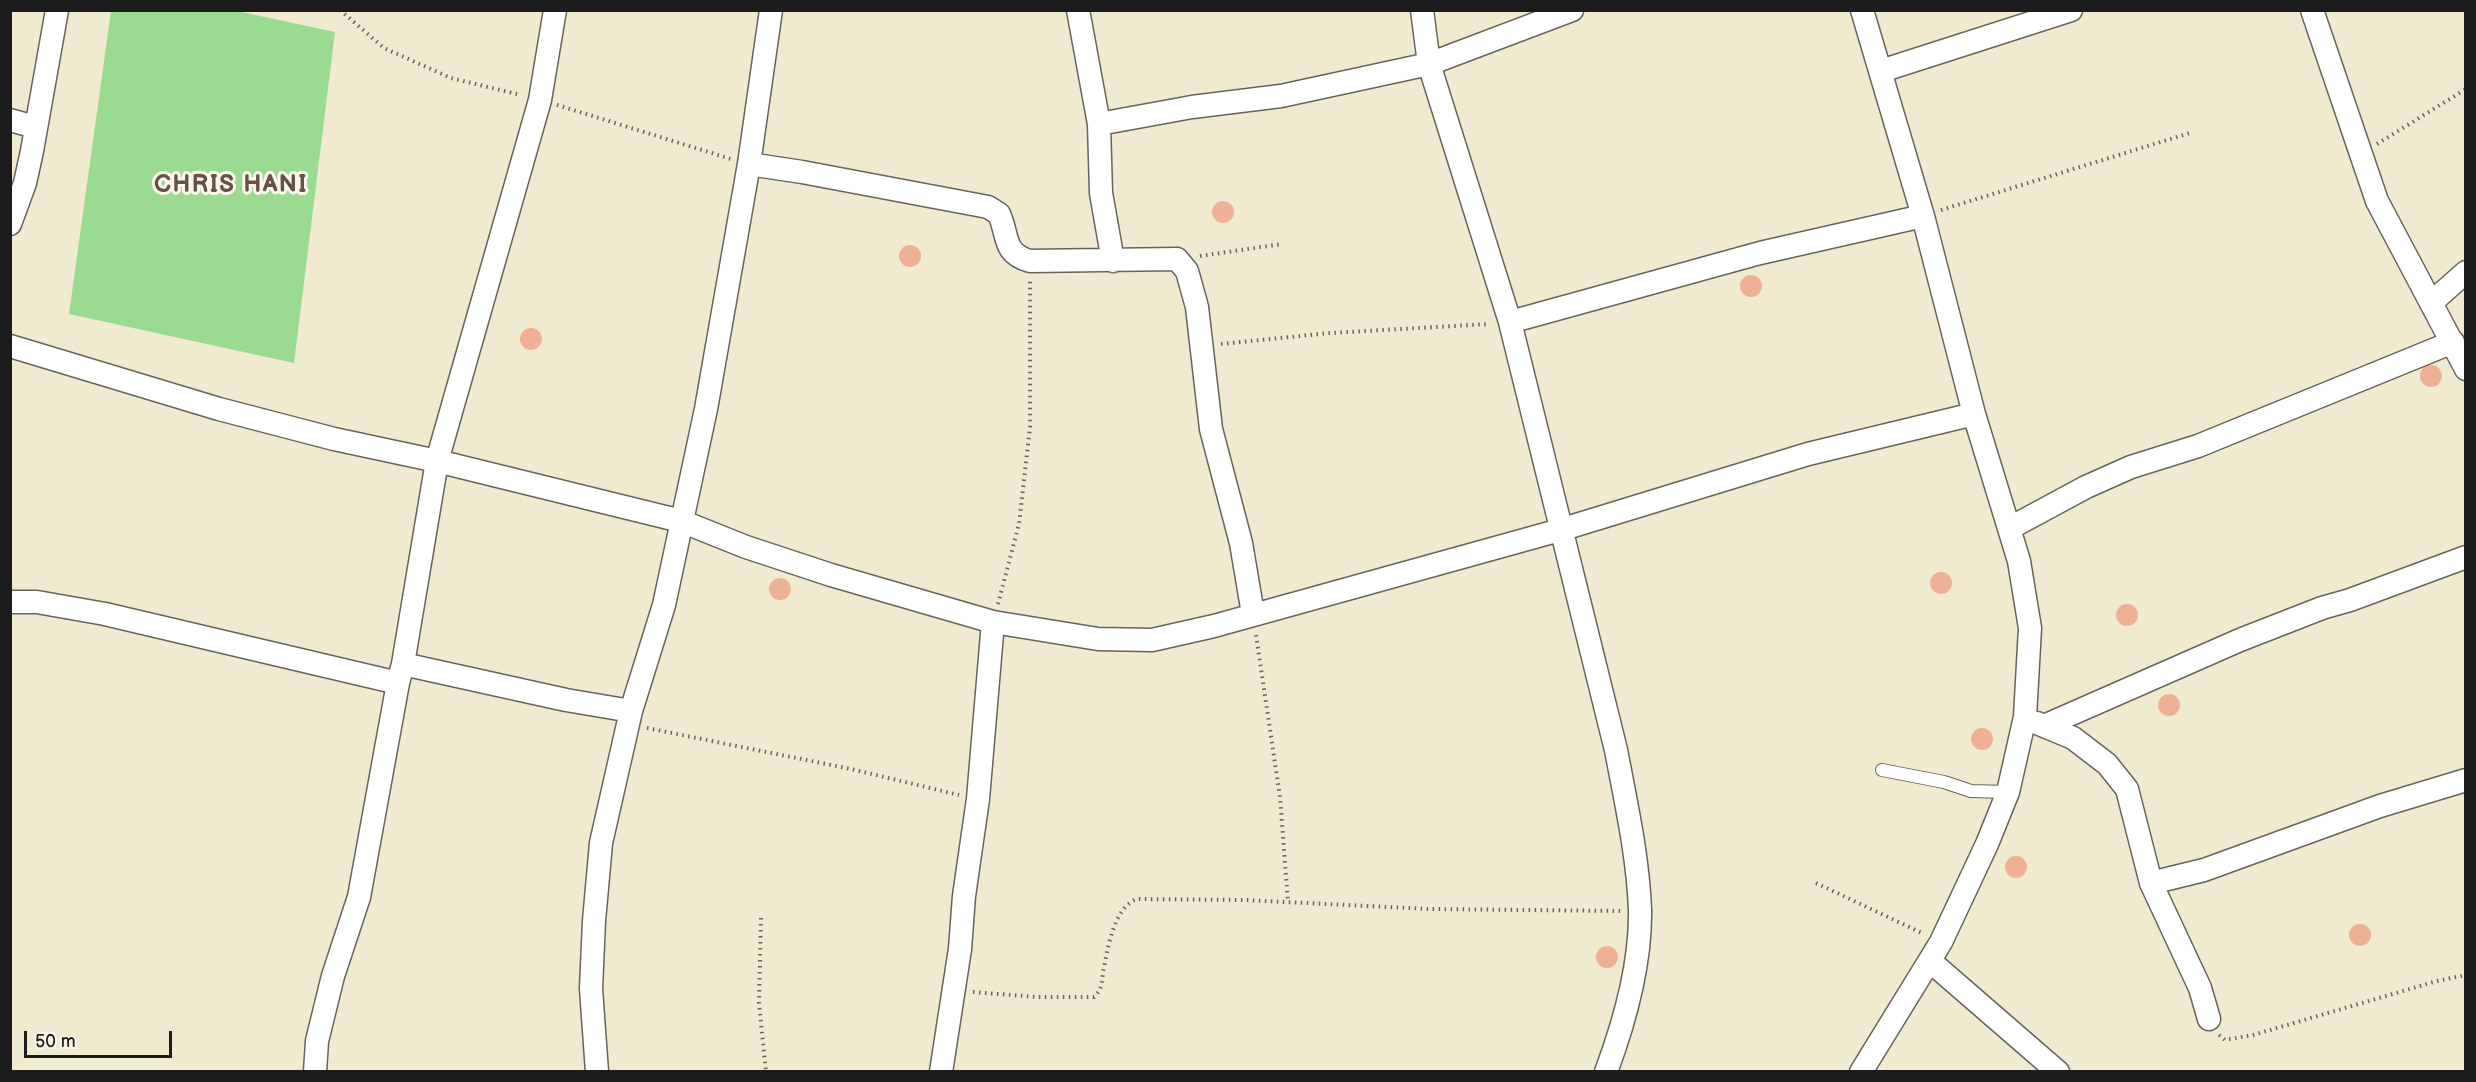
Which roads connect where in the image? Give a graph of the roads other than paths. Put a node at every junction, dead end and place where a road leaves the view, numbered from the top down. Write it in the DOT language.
graph roads {
  1 [pos="57,10"];
  2 [pos="555,10"];
  3 [pos="771,10"];
  4 [pos="1078,10"];
  5 [pos="1422,10"];
  6 [pos="1572,10"];
  7 [pos="1862,10"];
  8 [pos="2071,10"];
  9 [pos="2312,10"];
  10 [pos="1429,64"];
  11 [pos="1881,71"];
  12 [pos="10,120"];
  13 [pos="1099,124"];
  14 [pos="35,127"];
  15 [pos="749,164"];
  16 [pos="1923,216"];
  17 [pos="10,224"];
  18 [pos="1113,261"];
  19 [pos="2466,272"];
  20 [pos="2432,302"];
  21 [pos="1510,322"];
  22 [pos="2453,342"];
  23 [pos="10,346"];
  24 [pos="2466,369"];
  25 [pos="1974,414"];
  26 [pos="437,461"];
  27 [pos="681,521"];
  28 [pos="2010,528"];
  29 [pos="1560,530"];
  30 [pos="2466,557"];
  31 [pos="10,602"];
  32 [pos="1253,614"];
  33 [pos="993,622"];
  34 [pos="401,674"];
  35 [pos="630,718"];
  36 [pos="2034,722"];
  37 [pos="1882,770"];
  38 [pos="2466,780"];
  39 [pos="2008,792"];
  40 [pos="2151,883"];
  41 [pos="1936,952"];
  42 [pos="2209,1019"];
  43 [pos="315,1071"];
  44 [pos="597,1071"];
  45 [pos="941,1071"];
  46 [pos="1606,1071"];
  47 [pos="1861,1071"];
  48 [pos="2058,1071"];
  1 -- 14 [label="street"];
  2 -- 26 [label="street"];
  3 -- 15 [label="street"];
  4 -- 13 [label="street"];
  5 -- 10 [label="street"];
  6 -- 10 [label="street"];
  7 -- 11 [label="street"];
  8 -- 11 [label="street"];
  9 -- 20 [label="street"];
  10 -- 13 [label="street"];
  10 -- 21 [label="street"];
  11 -- 16 [label="street"];
  12 -- 14 [label="street"];
  13 -- 18 [label="street"];
  14 -- 17 [label="street"];
  15 -- 18 [label="street"];
  15 -- 27 [label="street"];
  16 -- 21 [label="street"];
  16 -- 25 [label="street"];
  18 -- 32 [label="street"];
  19 -- 20 [label="street"];
  20 -- 22 [label="street"];
  21 -- 29 [label="street"];
  22 -- 24 [label="street"];
  22 -- 28 [label="street"];
  23 -- 26 [label="street"];
  25 -- 28 [label="street"];
  25 -- 29 [label="street"];
  26 -- 27 [label="street"];
  26 -- 34 [label="street"];
  27 -- 33 [label="street"];
  27 -- 35 [label="street"];
  28 -- 36 [label="street"];
  29 -- 32 [label="street"];
  29 -- 46 [label="street"];
  30 -- 36 [label="street"];
  31 -- 34 [label="street"];
  32 -- 33 [label="street"];
  33 -- 45 [label="street"];
  34 -- 35 [label="street"];
  34 -- 43 [label="street"];
  35 -- 44 [label="street"];
  36 -- 39 [label="street"];
  36 -- 40 [label="street"];
  37 -- 39 [label="lane"];
  38 -- 40 [label="street"];
  39 -- 41 [label="street"];
  40 -- 42 [label="street"];
  41 -- 47 [label="street"];
  41 -- 48 [label="street"];
}
